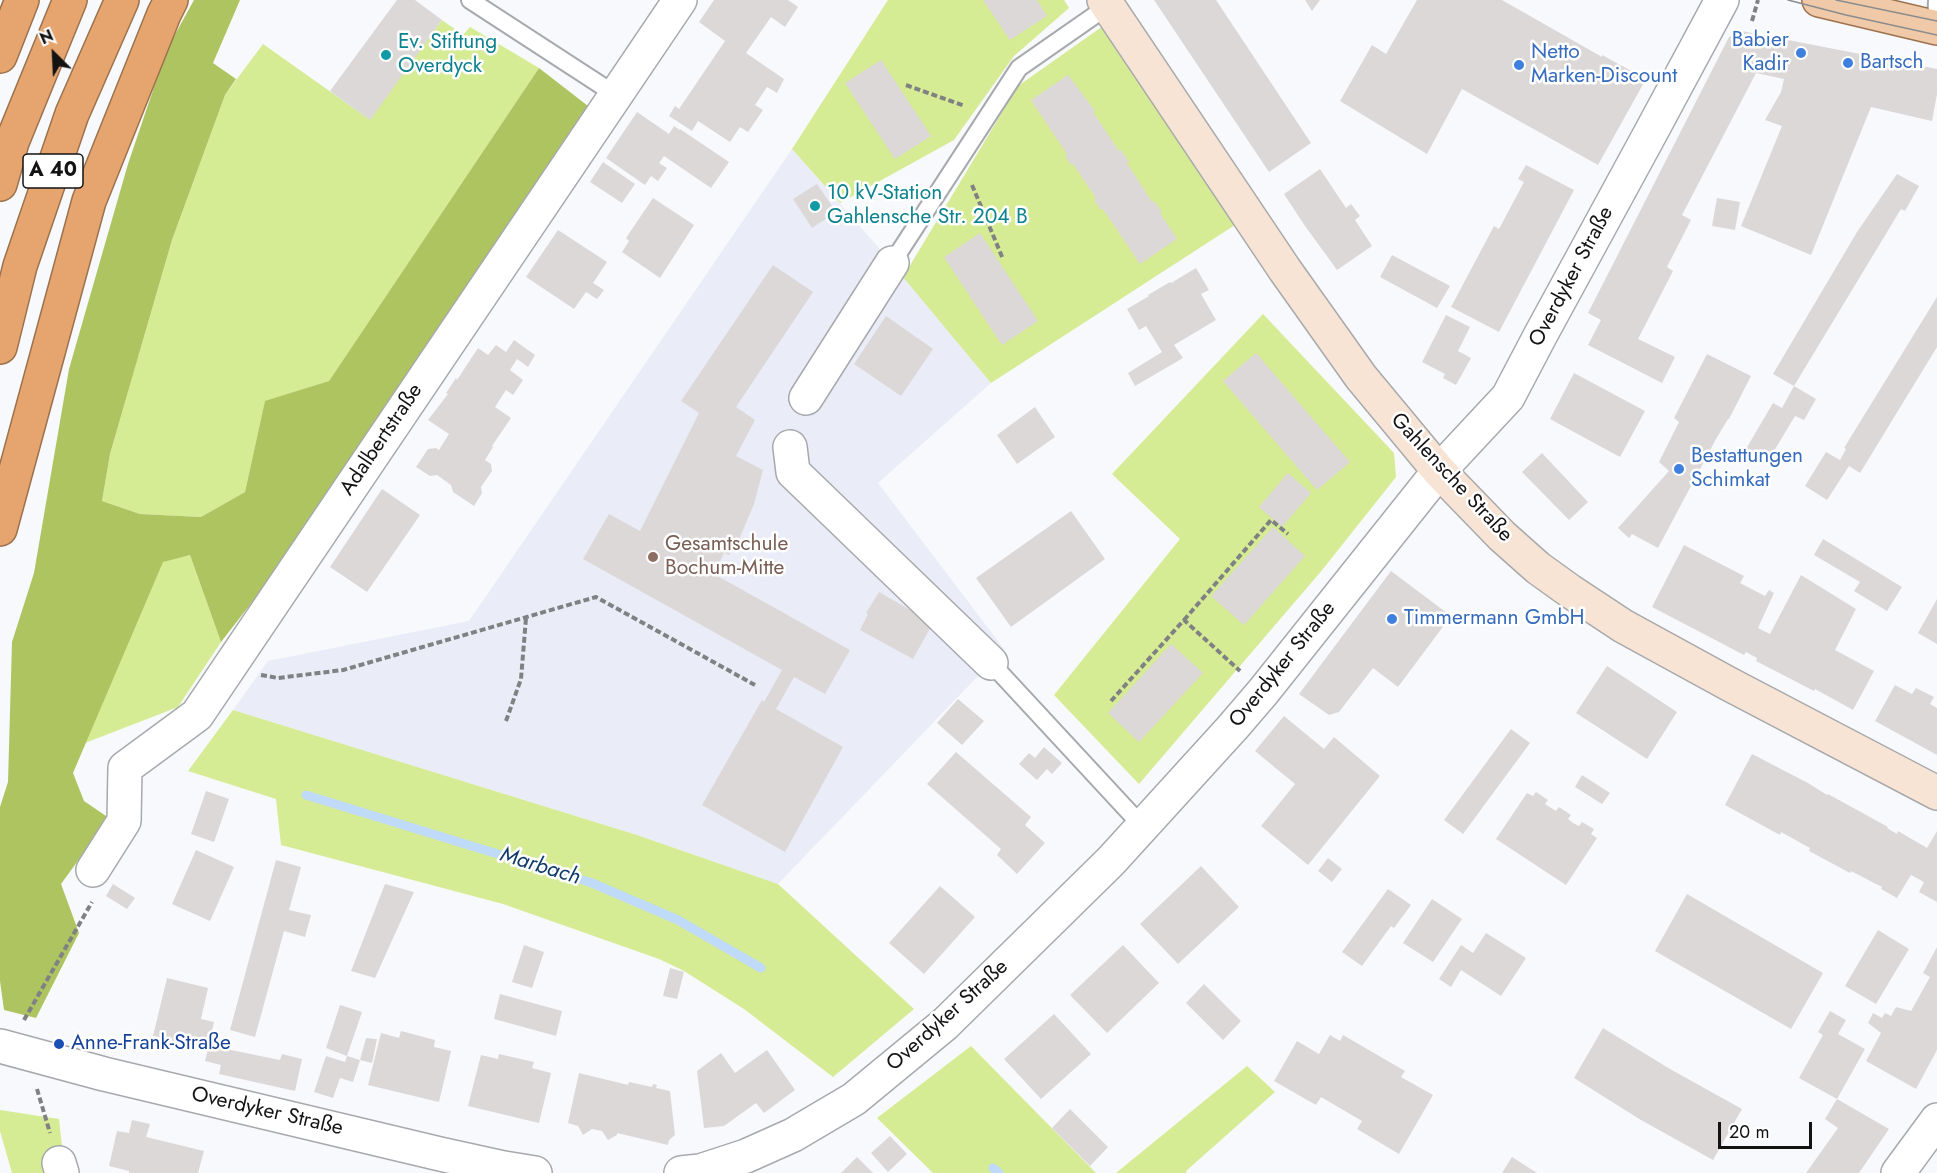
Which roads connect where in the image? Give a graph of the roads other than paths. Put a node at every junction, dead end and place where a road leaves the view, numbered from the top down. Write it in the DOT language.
graph roads {
  1 [pos="22,0"];
  2 [pos="70,0"];
  3 [pos="122,0"];
  4 [pos="171,0"];
  5 [pos="470,0"];
  6 [pos="680,0"];
  7 [pos="1722,0"];
  8 [pos="1819,0"];
  9 [pos="1937,0"];
  10 [pos="1106,3"];
  11 [pos="1937,28"];
  12 [pos="0,56"];
  13 [pos="615,95"];
  14 [pos="0,184"];
  15 [pos="892,263"];
  16 [pos="0,347"];
  17 [pos="806,398"];
  18 [pos="790,447"];
  19 [pos="1439,471"];
  20 [pos="0,529"];
  21 [pos="991,663"];
  22 [pos="1937,793"];
  23 [pos="1143,827"];
  24 [pos="93,870"];
  25 [pos="16,1050"];
  26 [pos="1937,1120"];
  27 [pos="694,1172"];
  28 [pos="535,1173"];
  29 [pos="1898,1173"];
  1 -- 12 [label="highway"];
  2 -- 14 [label="highway, A 40"];
  3 -- 16 [label="highway, A 40"];
  4 -- 20 [label="highway"];
  5 -- 13 [label="lane"];
  6 -- 13 [label="street, Adalbertstraße"];
  7 -- 19 [label="street, Overdyker Straße"];
  8 -- 11 [label="main road"];
  9 -- 11 [label="lane"];
  10 -- 15 [label="lane, Gahlensche Straße"];
  10 -- 19 [label="street, Gahlensche Straße"];
  13 -- 24 [label="street, Adalbertstraße"];
  15 -- 17 [label="street"];
  18 -- 21 [label="street"];
  19 -- 22 [label="street, Gahlensche Straße"];
  19 -- 23 [label="street, Overdyker Straße"];
  21 -- 23 [label="lane"];
  23 -- 27 [label="street, Overdyker Straße"];
  25 -- 28 [label="street, Overdyker Straße"];
  26 -- 29 [label="street"];
}
